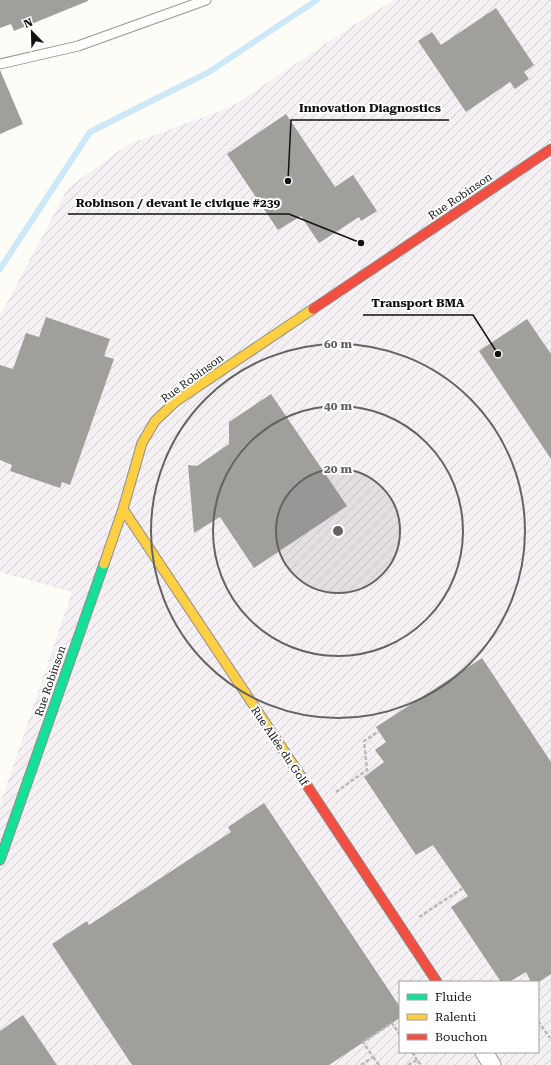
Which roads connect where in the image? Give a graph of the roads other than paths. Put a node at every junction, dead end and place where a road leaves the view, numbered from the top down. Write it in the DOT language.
graph roads {
  1 [pos="206,0"];
  2 [pos="0,64"];
  3 [pos="551,149"];
  4 [pos="123,509"];
  5 [pos="0,860"];
  6 [pos="436,981"];
  7 [pos="485,1053"];
  8 [pos="492,1065"];
  1 -- 2 [label="lane"];
  3 -- 4 [label="street, Rue Robinson"];
  4 -- 5 [label="street, Rue Robinson"];
  4 -- 6 [label="street, Rue Allée du Golf"];
  7 -- 8 [label="street"];
}
